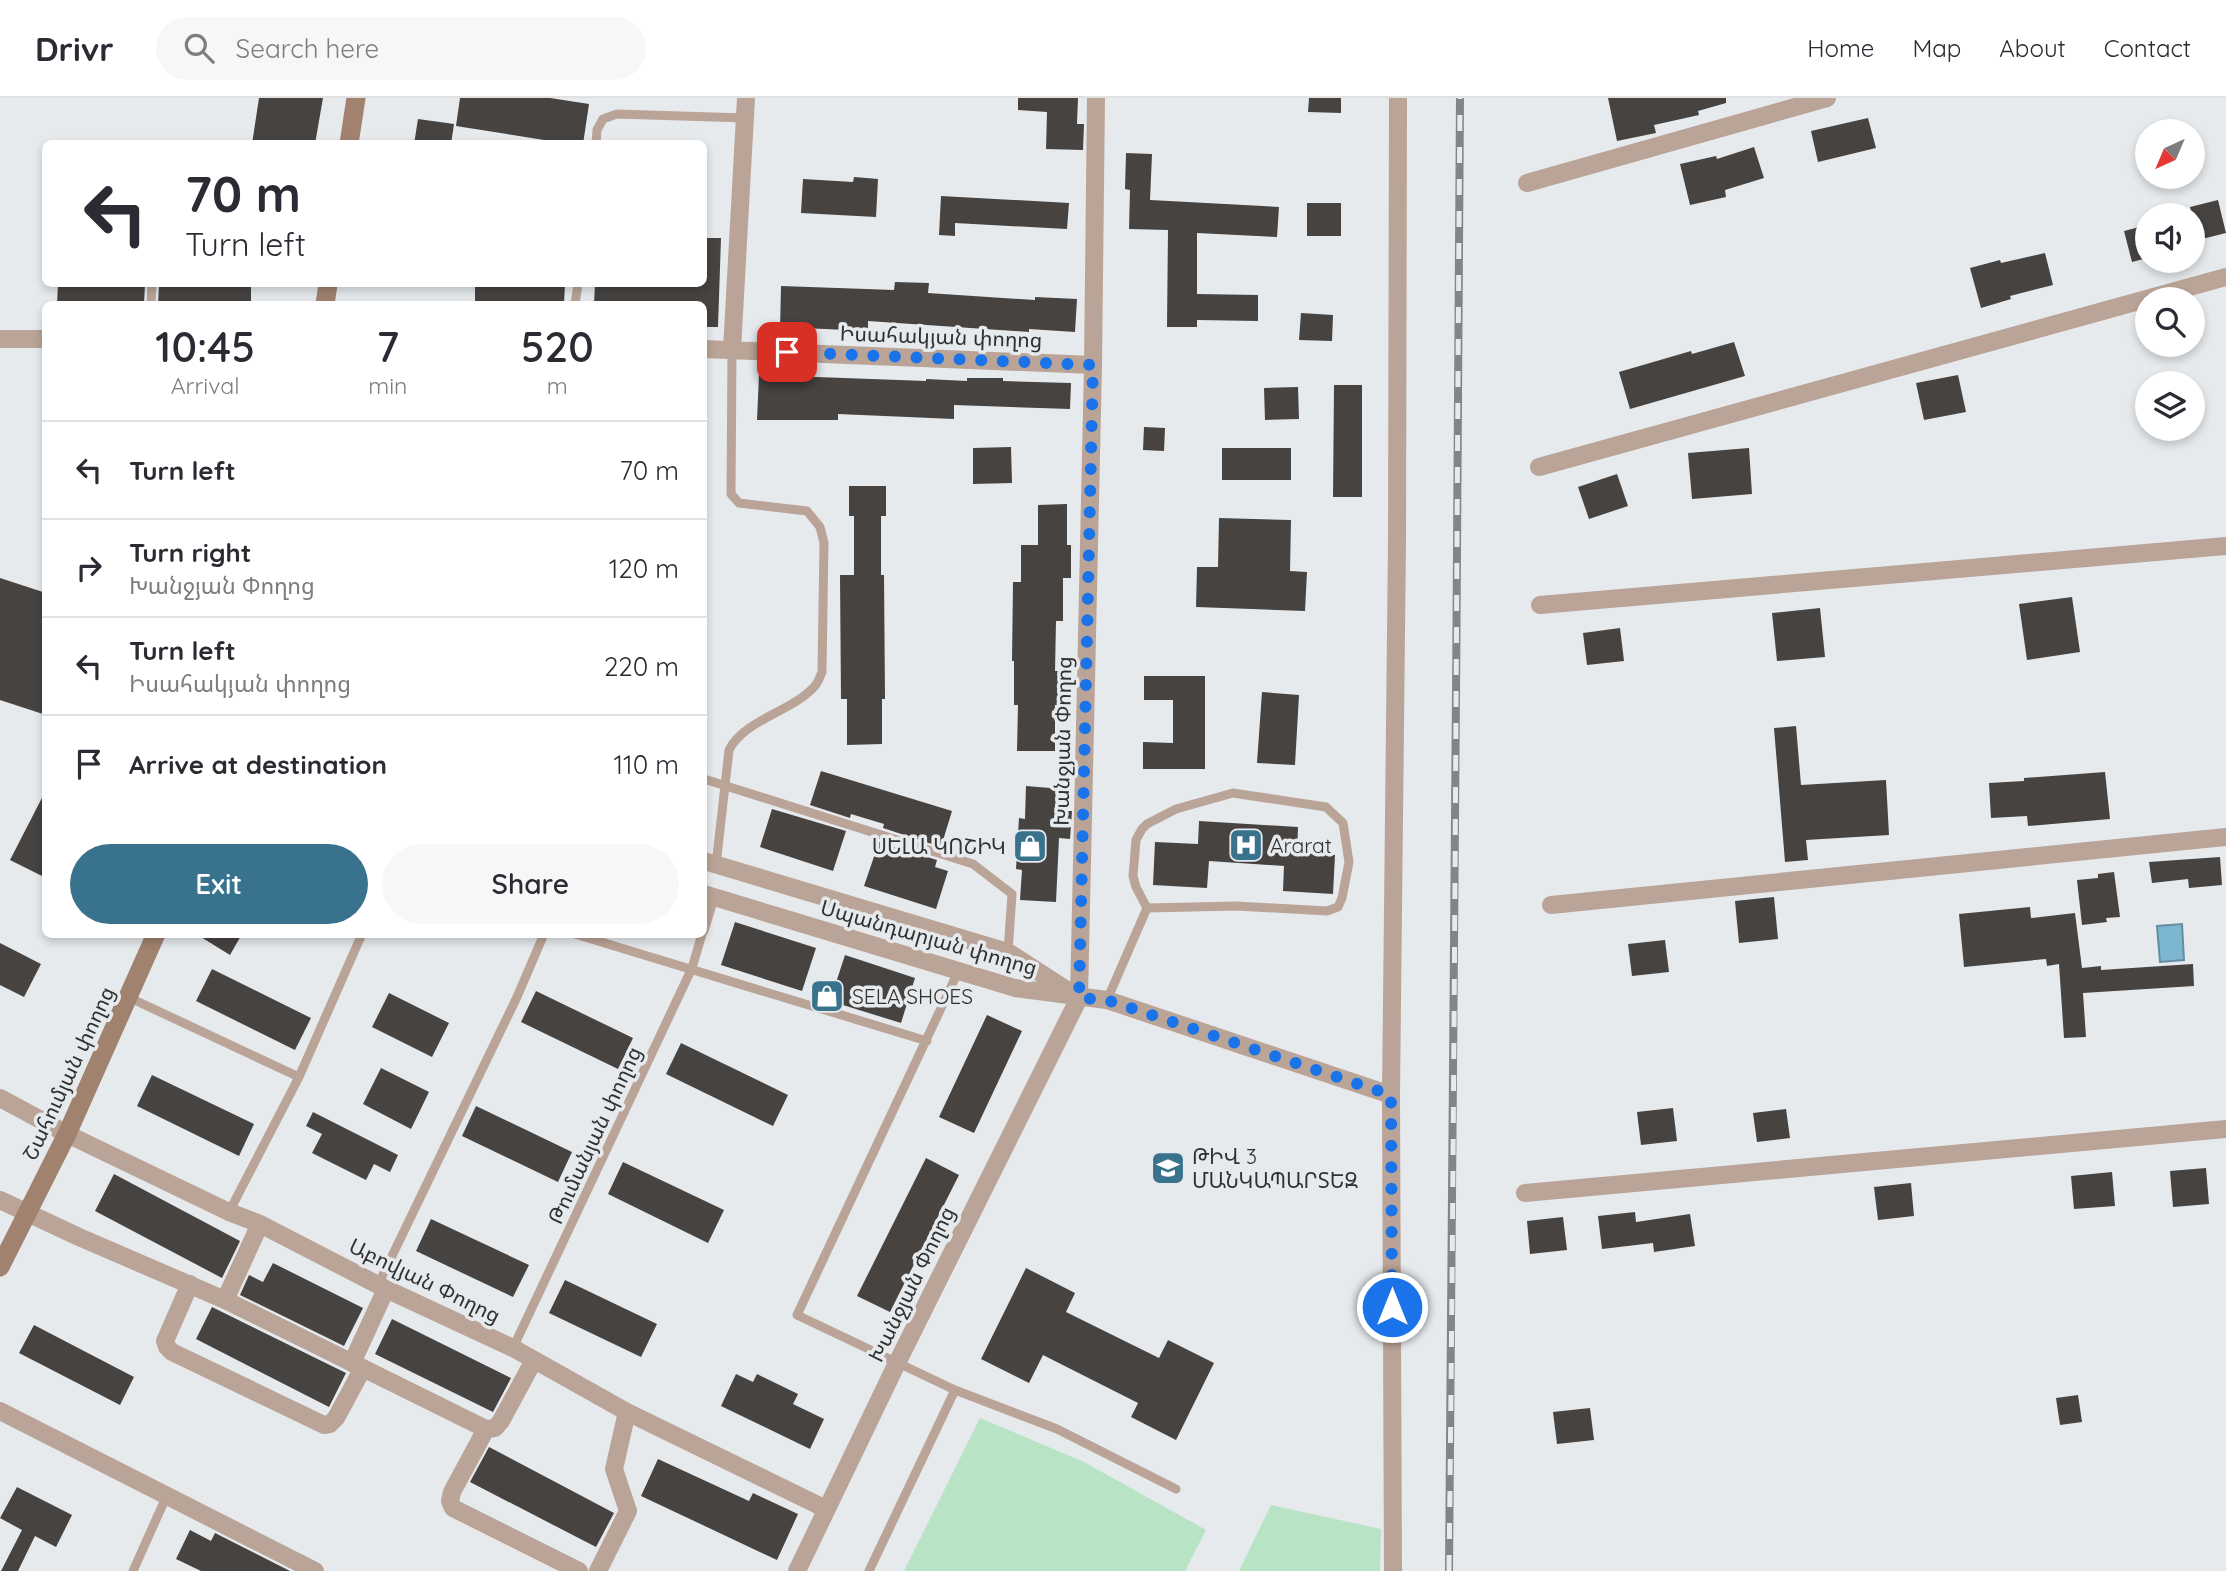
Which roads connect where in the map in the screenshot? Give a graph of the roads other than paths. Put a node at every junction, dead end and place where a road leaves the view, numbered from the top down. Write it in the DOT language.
graph roads {
  1 [pos="356,98"];
  2 [pos="746,98"];
  3 [pos="1096,98"];
  4 [pos="1398,98"];
  5 [pos="1827,98"];
  6 [pos="745,118"];
  7 [pos="350,140"];
  8 [pos="596,140"];
  9 [pos="1527,183"];
  10 [pos="2226,277"];
  11 [pos="0,339"];
  12 [pos="42,339"];
  13 [pos="707,349"];
  14 [pos="732,350"];
  15 [pos="1093,365"];
  16 [pos="1539,467"];
  17 [pos="2226,546"];
  18 [pos="1540,605"];
  19 [pos="707,780"];
  20 [pos="726,787"];
  21 [pos="2226,837"];
  22 [pos="710,863"];
  23 [pos="709,896"];
  24 [pos="1551,905"];
  25 [pos="1147,908"];
  26 [pos="154,938"];
  27 [pos="360,938"];
  28 [pos="542,938"];
  29 [pos="589,938"];
  30 [pos="701,938"];
  31 [pos="1008,952"];
  32 [pos="692,968"];
  33 [pos="958,972"];
  34 [pos="128,997"];
  35 [pos="1079,998"];
  36 [pos="1107,1000"];
  37 [pos="927,1041"];
  38 [pos="299,1077"];
  39 [pos="1391,1095"];
  40 [pos="0,1098"];
  41 [pos="2226,1129"];
  42 [pos="67,1134"];
  43 [pos="1525,1193"];
  44 [pos="0,1200"];
  45 [pos="229,1212"];
  46 [pos="27,1214"];
  47 [pos="260,1224"];
  48 [pos="0,1267"];
  49 [pos="190,1284"];
  50 [pos="382,1287"];
  51 [pos="225,1300"];
  52 [pos="513,1348"];
  53 [pos="534,1360"];
  54 [pos="898,1361"];
  55 [pos="358,1366"];
  56 [pos="955,1390"];
  57 [pos="0,1411"];
  58 [pos="627,1412"];
  59 [pos="486,1429"];
  60 [pos="1176,1489"];
  61 [pos="167,1495"];
  62 [pos="827,1509"];
  63 [pos="133,1571"];
  64 [pos="315,1571"];
  65 [pos="579,1571"];
  66 [pos="598,1571"];
  67 [pos="797,1571"];
  68 [pos="869,1571"];
  69 [pos="1393,1571"];
  1 -- 7 [label="main road"];
  2 -- 6 [label="street"];
  3 -- 15 [label="street, Խանջյան Փողոց"];
  4 -- 39 [label="street"];
  5 -- 9 [label="street"];
  6 -- 8 [label="lane"];
  6 -- 14 [label="street"];
  10 -- 16 [label="street"];
  11 -- 12 [label="street"];
  13 -- 14 [label="street, Իսահակյան փողոց"];
  14 -- 15 [label="street, Իսահակյան փողոց"];
  14 -- 20 [label="lane"];
  15 -- 35 [label="street, Խանջյան Փողոց"];
  17 -- 18 [label="street"];
  19 -- 20 [label="lane"];
  20 -- 22 [label="lane"];
  20 -- 31 [label="lane"];
  21 -- 24 [label="street"];
  22 -- 31 [label="street, Սպանդարյան փողոց"];
  23 -- 33 [label="street, Սպանդարյան փողոց"];
  25 -- 25 [label="lane"];
  25 -- 36 [label="lane"];
  26 -- 34 [label="main road, Շահումյան փողոց"];
  27 -- 38 [label="lane"];
  28 -- 50 [label="lane"];
  29 -- 32 [label="lane"];
  30 -- 32 [label="lane, Թումանյան փողոց"];
  31 -- 35 [label="street, Սպանդարյան փողոց"];
  32 -- 37 [label="lane"];
  32 -- 52 [label="lane, Թումանյան փողոց"];
  33 -- 35 [label="street, Սպանդարյան փողոց"];
  33 -- 37 [label="lane"];
  34 -- 38 [label="lane"];
  34 -- 42 [label="main road, Շահումյան փողոց"];
  35 -- 36 [label="street"];
  35 -- 54 [label="street, Խանջյան Փողոց"];
  36 -- 39 [label="street"];
  37 -- 54 [label="lane"];
  38 -- 45 [label="lane"];
  39 -- 69 [label="street"];
  40 -- 42 [label="street, Աբովյան Փողոց"];
  41 -- 43 [label="street"];
  42 -- 45 [label="street, Աբովյան Փողոց"];
  42 -- 46 [label="main road, Շահումյան փողոց"];
  44 -- 46 [label="street"];
  45 -- 47 [label="street, Աբովյան Փողոց"];
  46 -- 48 [label="main road, Շահումյան փողոց"];
  46 -- 49 [label="street"];
  47 -- 50 [label="street, Աբովյան Փողոց"];
  47 -- 51 [label="street"];
  49 -- 51 [label="street"];
  49 -- 55 [label="street"];
  50 -- 52 [label="street, Աբովյան Փողոց"];
  50 -- 55 [label="street"];
  51 -- 55 [label="street"];
  52 -- 53 [label="street, Աբովյան Փողոց"];
  53 -- 58 [label="street, Աբովյան Փողոց"];
  53 -- 59 [label="street"];
  54 -- 56 [label="lane"];
  54 -- 62 [label="street, Խանջյան Փողոց"];
  55 -- 59 [label="street"];
  56 -- 60 [label="lane"];
  56 -- 68 [label="lane"];
  57 -- 61 [label="street"];
  58 -- 62 [label="street, Աբովյան Փողոց"];
  58 -- 66 [label="street"];
  59 -- 65 [label="street"];
  61 -- 63 [label="lane"];
  61 -- 64 [label="street"];
  62 -- 67 [label="street, Խանջյան Փողոց"];
}
